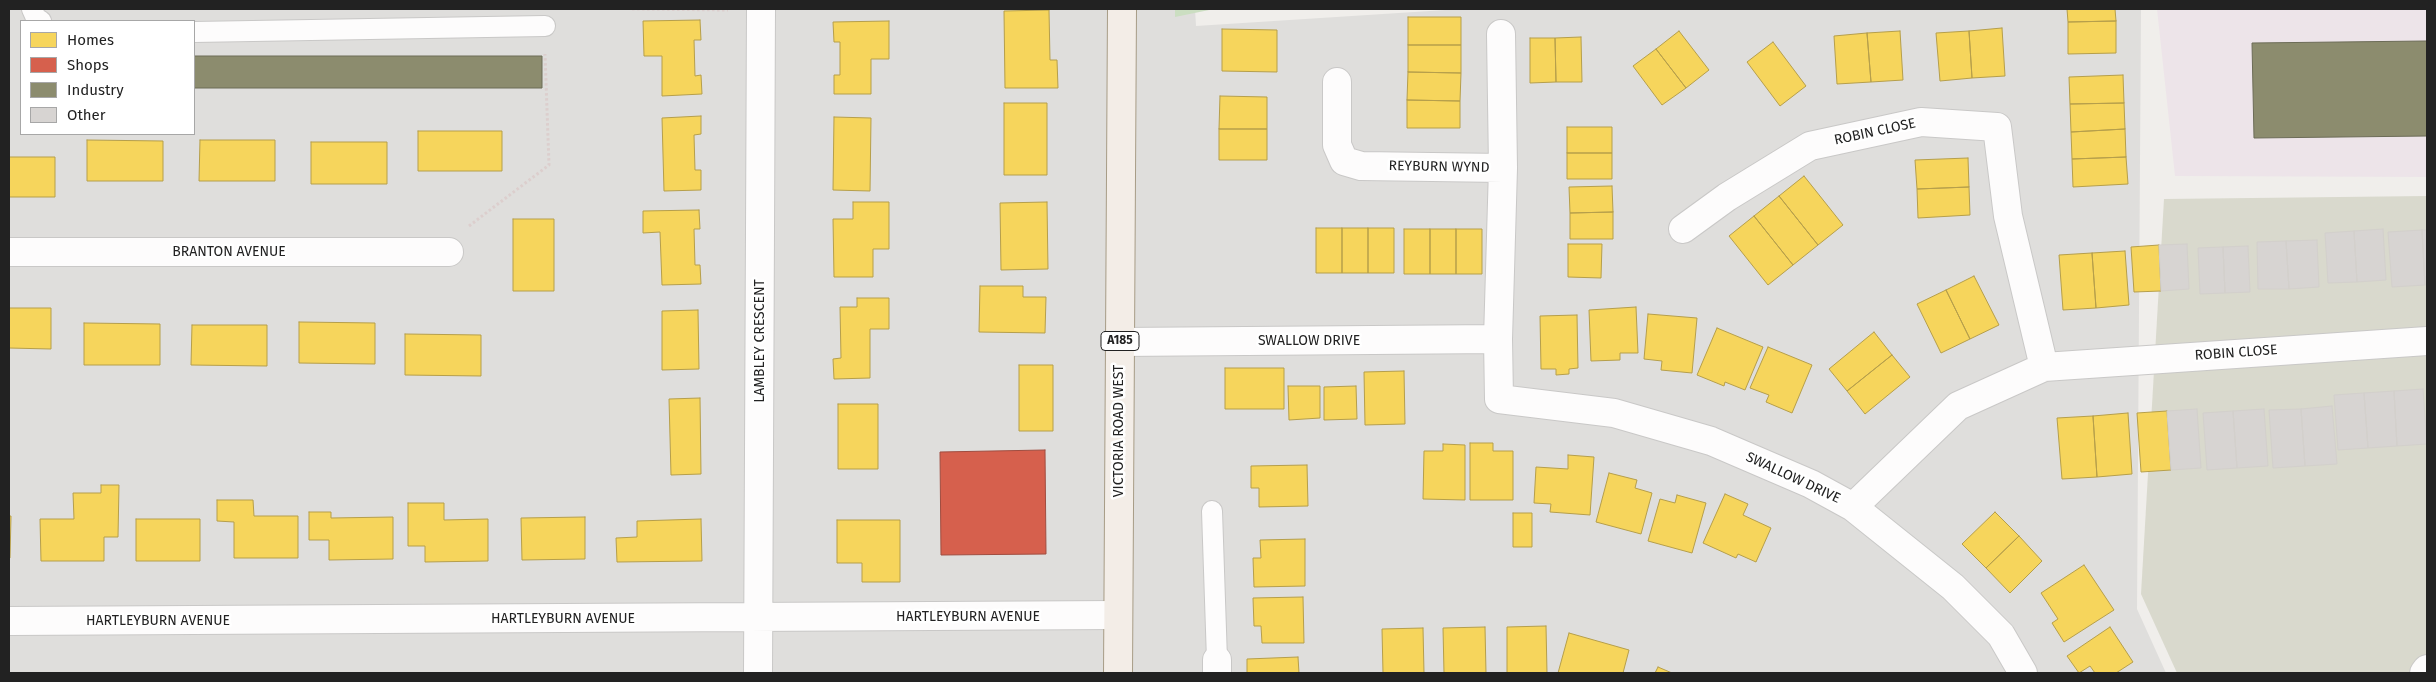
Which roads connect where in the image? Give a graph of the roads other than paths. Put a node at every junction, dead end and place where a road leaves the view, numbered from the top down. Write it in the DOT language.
graph roads {
  1 [pos="32,9"];
  2 [pos="1122,9"];
  3 [pos="761,10"];
  4 [pos="39,20"];
  5 [pos="544,26"];
  6 [pos="195,32"];
  7 [pos="1501,34"];
  8 [pos="1337,82"];
  9 [pos="1502,168"];
  10 [pos="1683,229"];
  11 [pos="9,252"];
  12 [pos="449,252"];
  13 [pos="1498,339"];
  14 [pos="2427,341"];
  15 [pos="1120,342"];
  16 [pos="2044,367"];
  17 [pos="1499,399"];
  18 [pos="1853,507"];
  19 [pos="1212,511"];
  20 [pos="1118,615"];
  21 [pos="758,618"];
  22 [pos="9,621"];
  23 [pos="1217,667"];
  24 [pos="2427,670"];
  25 [pos="758,673"];
  26 [pos="1118,673"];
  27 [pos="2024,673"];
  28 [pos="2424,673"];
  1 -- 4 [label="lane"];
  2 -- 15 [label="main road, VICTORIA ROAD WEST / A185"];
  3 -- 21 [label="street, LAMBLEY CRESCENT"];
  5 -- 6 [label="lane"];
  7 -- 9 [label="street"];
  8 -- 9 [label="street, REYBURN WYND"];
  9 -- 13 [label="street, REYBURN WYND"];
  10 -- 16 [label="street, ROBIN CLOSE"];
  11 -- 12 [label="street, BRANTON AVENUE"];
  13 -- 15 [label="street, SWALLOW DRIVE"];
  13 -- 17 [label="street, REYBURN WYND"];
  14 -- 16 [label="street, ROBIN CLOSE"];
  15 -- 20 [label="main road, VICTORIA ROAD WEST / A185"];
  16 -- 18 [label="street, ROBIN CLOSE"];
  17 -- 18 [label="street, SWALLOW DRIVE"];
  18 -- 27 [label="street, SWALLOW DRIVE"];
  19 -- 23 [label="lane"];
  20 -- 21 [label="street, HARTLEYBURN AVENUE"];
  20 -- 26 [label="main road, VICTORIA ROAD WEST / A185"];
  21 -- 22 [label="street, HARTLEYBURN AVENUE"];
  21 -- 25 [label="street, LAMBLEY CRESCENT"];
  24 -- 28 [label="street"];
}
